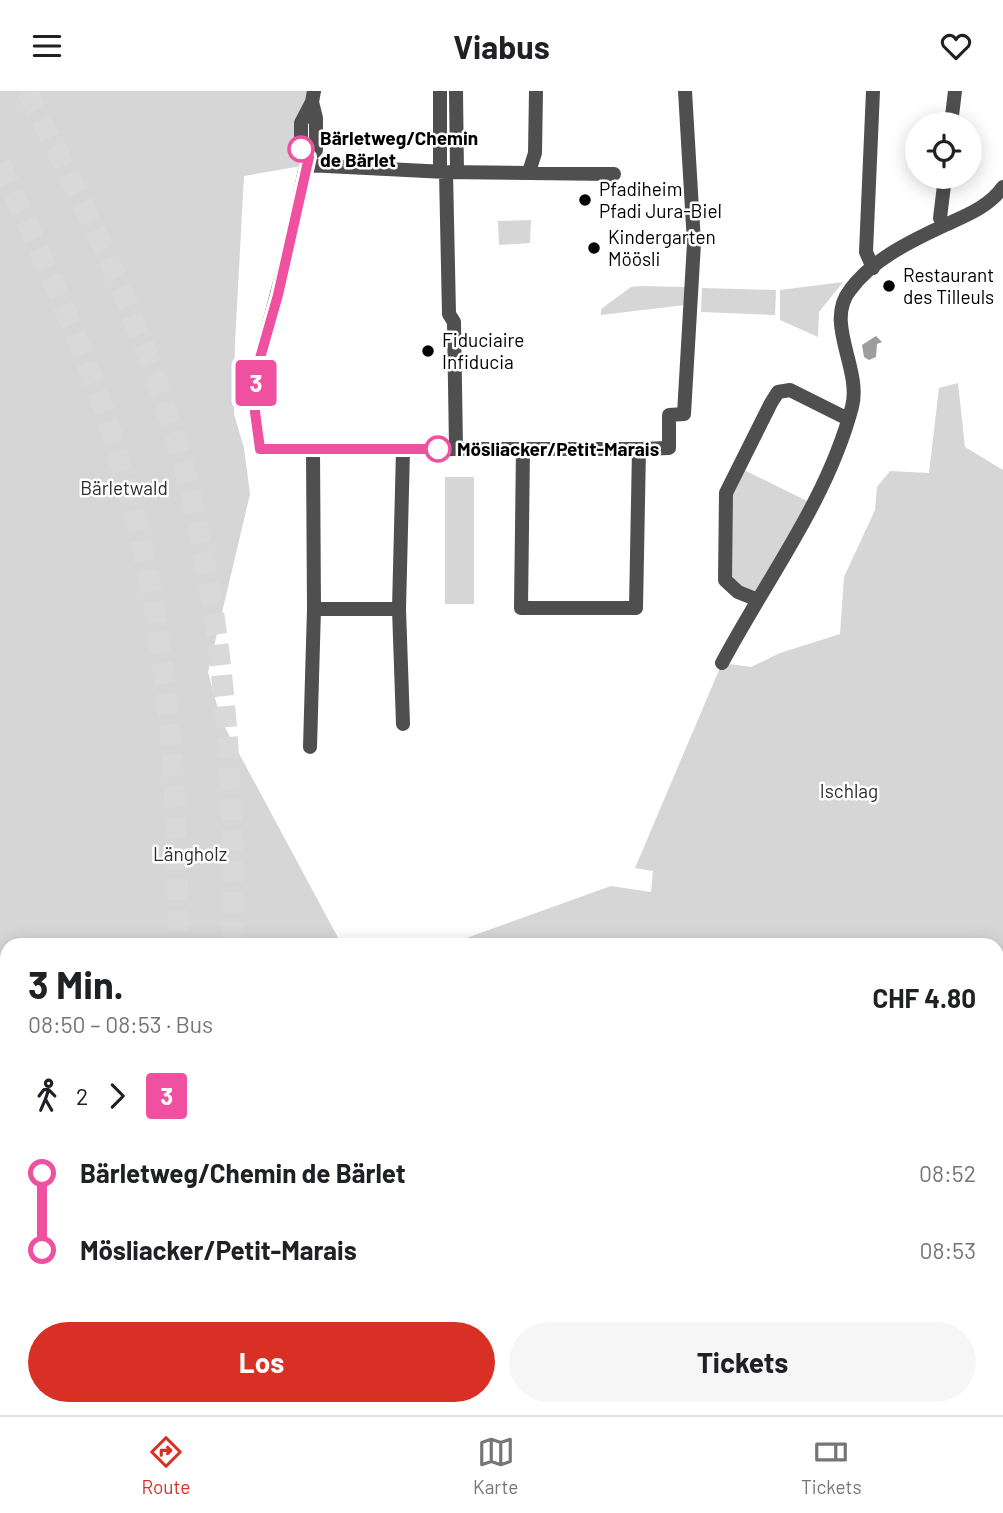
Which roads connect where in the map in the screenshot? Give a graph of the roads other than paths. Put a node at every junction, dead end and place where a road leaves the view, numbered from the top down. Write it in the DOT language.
graph roads {
  1 [pos="440,91"];
  2 [pos="457,91"];
  3 [pos="536,91"];
  4 [pos="685,91"];
  5 [pos="873,91"];
  6 [pos="955,91"];
  7 [pos="313,97"];
  8 [pos="952,112"];
  9 [pos="308,161"];
  10 [pos="448,172"];
  11 [pos="530,172"];
  12 [pos="614,174"];
  13 [pos="1003,187"];
  14 [pos="944,189"];
  15 [pos="943,226"];
  16 [pos="873,268"];
  17 [pos="848,419"];
  18 [pos="456,448"];
  19 [pos="523,449"];
  20 [pos="403,450"];
  21 [pos="639,450"];
  22 [pos="313,451"];
  23 [pos="758,600"];
  24 [pos="314,609"];
  25 [pos="399,609"];
  26 [pos="722,663"];
  27 [pos="403,725"];
  28 [pos="310,747"];
  1 -- 10 [label="street"];
  2 -- 10 [label="street"];
  3 -- 11 [label="street"];
  4 -- 21 [label="street"];
  5 -- 16 [label="street"];
  6 -- 8 [label="street"];
  7 -- 9 [label="street"];
  9 -- 10 [label="street"];
  9 -- 22 [label="street"];
  10 -- 11 [label="street"];
  10 -- 18 [label="street"];
  11 -- 12 [label="street"];
  13 -- 15 [label="street"];
  14 -- 15 [label="street"];
  15 -- 16 [label="street"];
  16 -- 17 [label="street"];
  17 -- 23 [label="street"];
  17 -- 23 [label="street"];
  18 -- 19 [label="street"];
  18 -- 20 [label="street"];
  19 -- 21 [label="street"];
  19 -- 21 [label="street"];
  20 -- 22 [label="street"];
  20 -- 25 [label="street"];
  22 -- 24 [label="street"];
  23 -- 26 [label="street"];
  24 -- 25 [label="street"];
  24 -- 28 [label="street"];
  25 -- 27 [label="street"];
}
